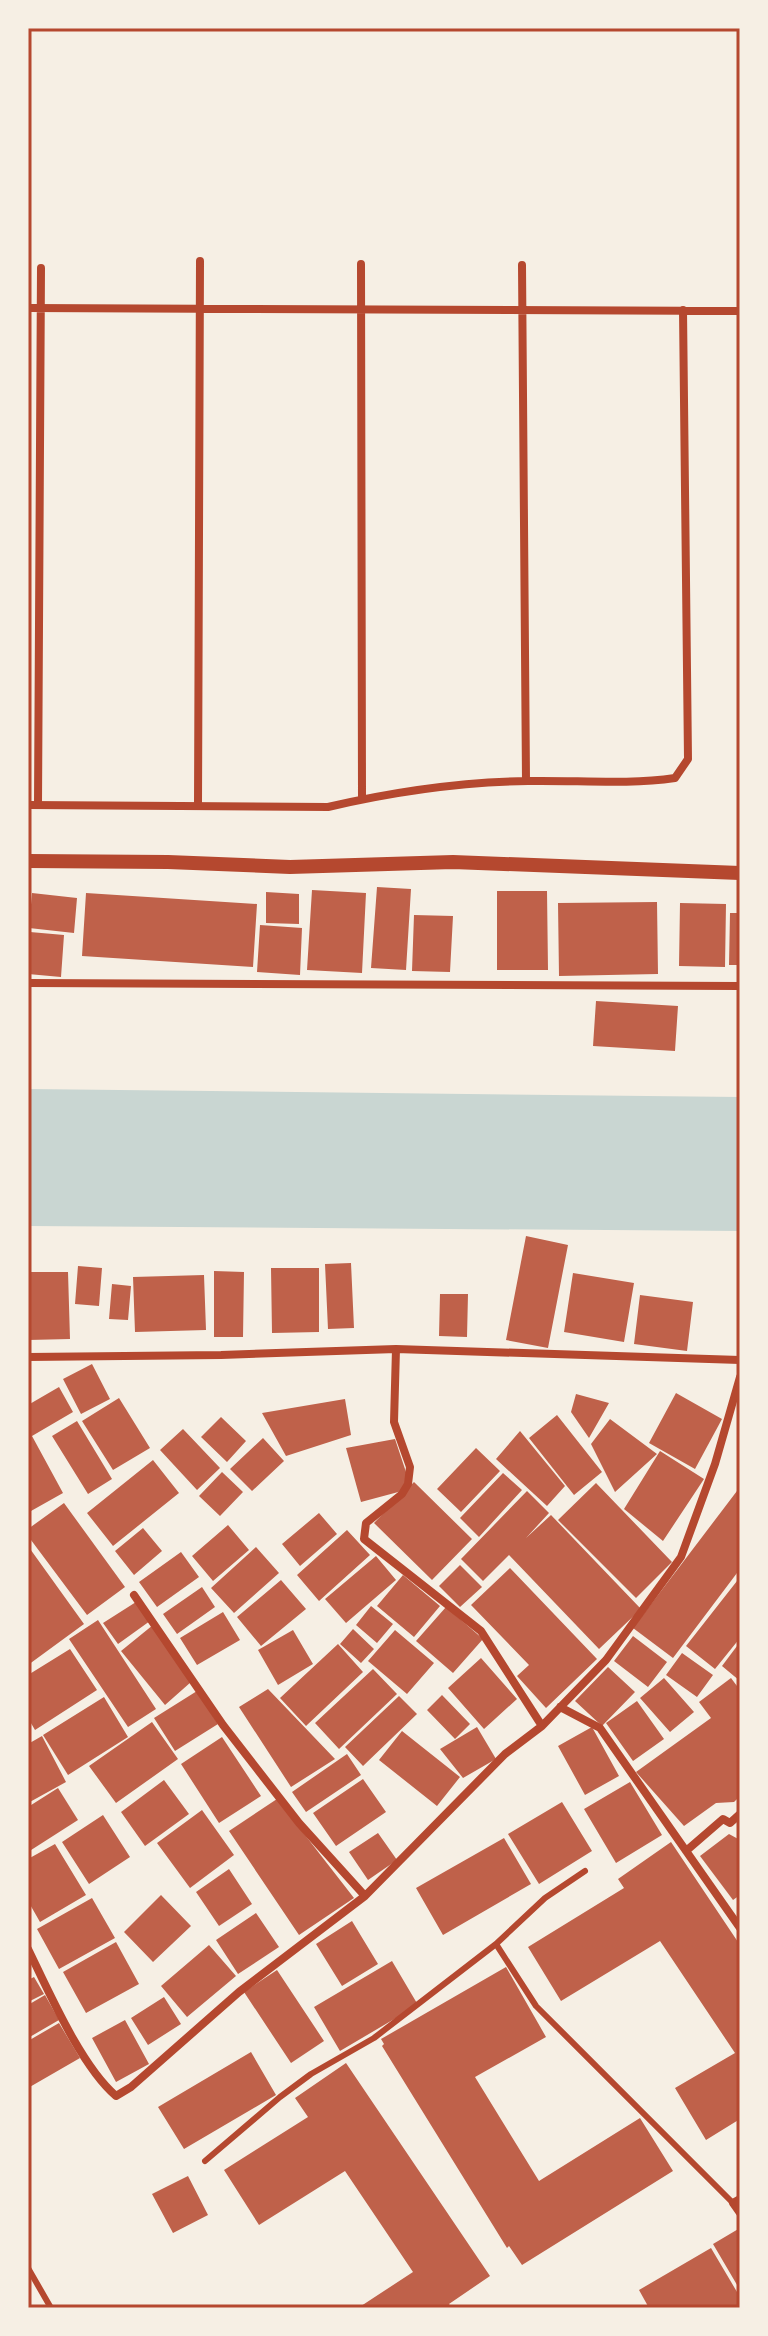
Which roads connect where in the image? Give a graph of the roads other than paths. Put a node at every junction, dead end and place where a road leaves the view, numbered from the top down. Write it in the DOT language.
graph roads {
  1 [pos="200,261"];
  2 [pos="361,264"];
  3 [pos="522,265"];
  4 [pos="41,268"];
  5 [pos="28,308"];
  6 [pos="41,308"];
  7 [pos="200,308"];
  8 [pos="361,309"];
  9 [pos="523,310"];
  10 [pos="683,310"];
  11 [pos="740,311"];
  12 [pos="526,781"];
  13 [pos="362,799"];
  14 [pos="28,805"];
  15 [pos="38,805"];
  16 [pos="198,806"];
  17 [pos="28,861"];
  18 [pos="740,873"];
  19 [pos="28,983"];
  20 [pos="740,986"];
  21 [pos="396,1349"];
  22 [pos="28,1357"];
  23 [pos="740,1360"];
  24 [pos="740,1377"];
  25 [pos="134,1595"];
  26 [pos="560,1707"];
  27 [pos="542,1726"];
  28 [pos="740,1814"];
  29 [pos="686,1851"];
  30 [pos="585,1871"];
  31 [pos="365,1896"];
  32 [pos="740,1928"];
  33 [pos="496,1944"];
  34 [pos="28,1949"];
  35 [pos="205,2161"];
  36 [pos="737,2201"];
  37 [pos="740,2213"];
  38 [pos="28,2268"];
  39 [pos="51,2308"];
  1 -- 7 [label="street"];
  2 -- 8 [label="street"];
  3 -- 9 [label="street"];
  4 -- 6 [label="street"];
  5 -- 6 [label="street"];
  6 -- 7 [label="street"];
  6 -- 15 [label="street"];
  7 -- 8 [label="street"];
  7 -- 16 [label="street"];
  8 -- 9 [label="street"];
  8 -- 13 [label="street"];
  9 -- 10 [label="street"];
  9 -- 12 [label="street"];
  10 -- 11 [label="street"];
  10 -- 12 [label="street"];
  12 -- 13 [label="street"];
  13 -- 16 [label="street"];
  14 -- 15 [label="street"];
  15 -- 16 [label="street"];
  17 -- 18 [label="street"];
  19 -- 20 [label="street"];
  21 -- 22 [label="street"];
  21 -- 23 [label="street"];
  21 -- 27 [label="street"];
  24 -- 26 [label="street"];
  25 -- 31 [label="street"];
  26 -- 27 [label="street"];
  26 -- 29 [label="street"];
  27 -- 31 [label="street"];
  28 -- 29 [label="street"];
  29 -- 32 [label="street"];
  30 -- 33 [label="lane"];
  31 -- 34 [label="street"];
  33 -- 35 [label="lane"];
  33 -- 36 [label="lane"];
  36 -- 37 [label="street"];
  38 -- 39 [label="lane"];
}
